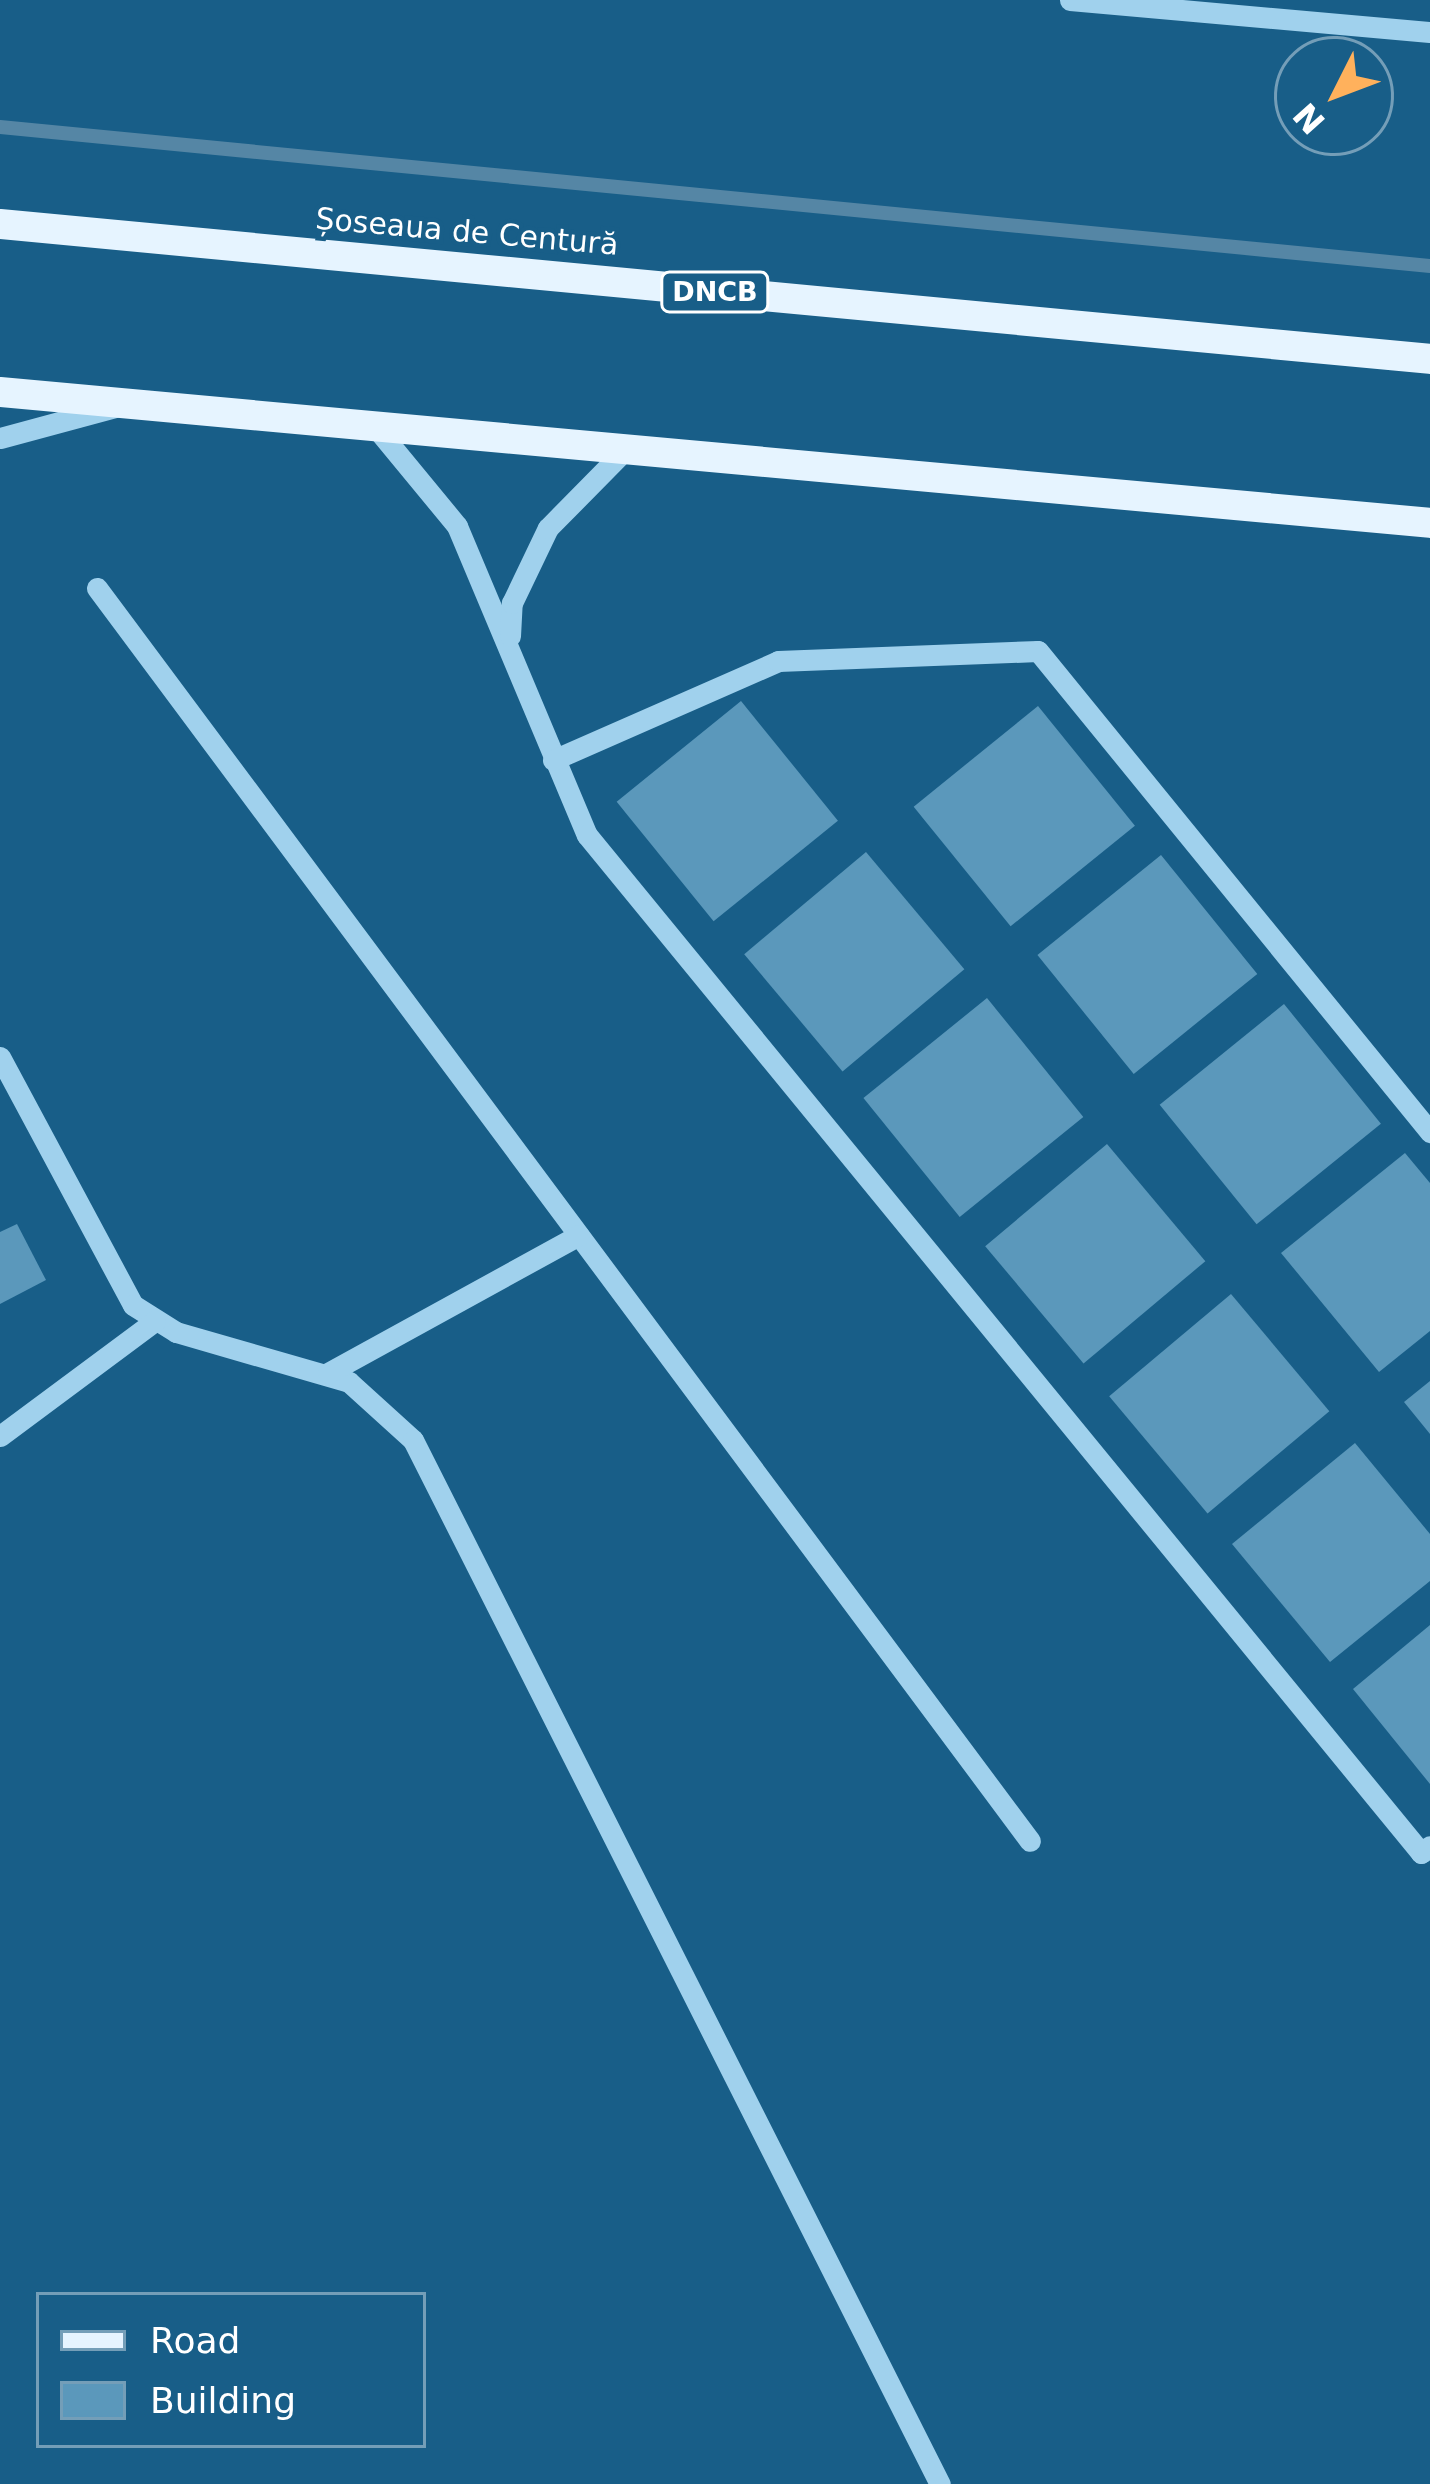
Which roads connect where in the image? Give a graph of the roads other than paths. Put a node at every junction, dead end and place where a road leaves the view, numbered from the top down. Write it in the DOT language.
graph roads {
  1 [pos="1070,0"];
  2 [pos="1430,32"];
  3 [pos="0,224"];
  4 [pos="1430,359"];
  5 [pos="0,392"];
  6 [pos="134,401"];
  7 [pos="372,424"];
  8 [pos="0,438"];
  9 [pos="625,450"];
  10 [pos="1430,523"];
  11 [pos="97,588"];
  12 [pos="509,643"];
  13 [pos="553,760"];
  14 [pos="0,1057"];
  15 [pos="1430,1132"];
  16 [pos="579,1235"];
  17 [pos="155,1321"];
  18 [pos="328,1373"];
  19 [pos="0,1436"];
  20 [pos="1030,1841"];
  21 [pos="1430,1846"];
  22 [pos="940,2484"];
  1 -- 2 [label="lane"];
  3 -- 4 [label="main road, Șoseaua de Centură / DNCB"];
  5 -- 6 [label="main road"];
  6 -- 7 [label="main road"];
  6 -- 8 [label="lane"];
  7 -- 9 [label="main road"];
  7 -- 12 [label="lane"];
  9 -- 10 [label="main road"];
  9 -- 12 [label="lane"];
  11 -- 16 [label="lane"];
  12 -- 13 [label="lane"];
  13 -- 15 [label="lane"];
  13 -- 21 [label="lane"];
  14 -- 17 [label="lane"];
  16 -- 18 [label="lane"];
  16 -- 20 [label="lane"];
  17 -- 18 [label="lane"];
  17 -- 19 [label="lane"];
  18 -- 22 [label="lane"];
}
